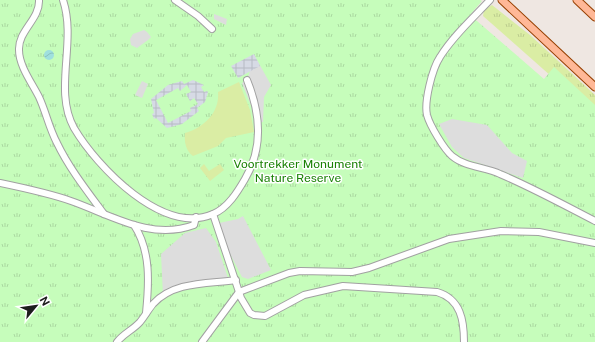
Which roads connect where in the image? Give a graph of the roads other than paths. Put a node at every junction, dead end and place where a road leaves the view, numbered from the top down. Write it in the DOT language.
graph roads {
  1 [pos="39,0"];
  2 [pos="63,0"];
  3 [pos="175,0"];
  4 [pos="490,0"];
  5 [pos="502,0"];
  6 [pos="577,0"];
  7 [pos="585,7"];
  8 [pos="595,13"];
  9 [pos="595,17"];
  10 [pos="212,29"];
  11 [pos="247,80"];
  12 [pos="595,87"];
  13 [pos="0,183"];
  14 [pos="104,214"];
  15 [pos="213,214"];
  16 [pos="196,217"];
  17 [pos="595,221"];
  18 [pos="134,225"];
  19 [pos="595,243"];
  20 [pos="236,280"];
  21 [pos="239,292"];
  22 [pos="146,313"];
  23 [pos="117,342"];
  24 [pos="202,342"];
  25 [pos="464,342"];
  1 -- 14 [label="street"];
  2 -- 16 [label="street"];
  3 -- 10 [label="street"];
  4 -- 17 [label="street"];
  5 -- 12 [label="main road"];
  6 -- 7 [label="main road"];
  7 -- 8 [label="main road"];
  7 -- 9 [label="main road"];
  11 -- 15 [label="street"];
  13 -- 14 [label="street"];
  14 -- 18 [label="street"];
  15 -- 16 [label="street"];
  15 -- 20 [label="street"];
  16 -- 18 [label="street"];
  18 -- 22 [label="street"];
  19 -- 21 [label="street"];
  20 -- 21 [label="street"];
  20 -- 22 [label="street"];
  21 -- 24 [label="street"];
  21 -- 25 [label="street"];
  22 -- 23 [label="street"];
}
